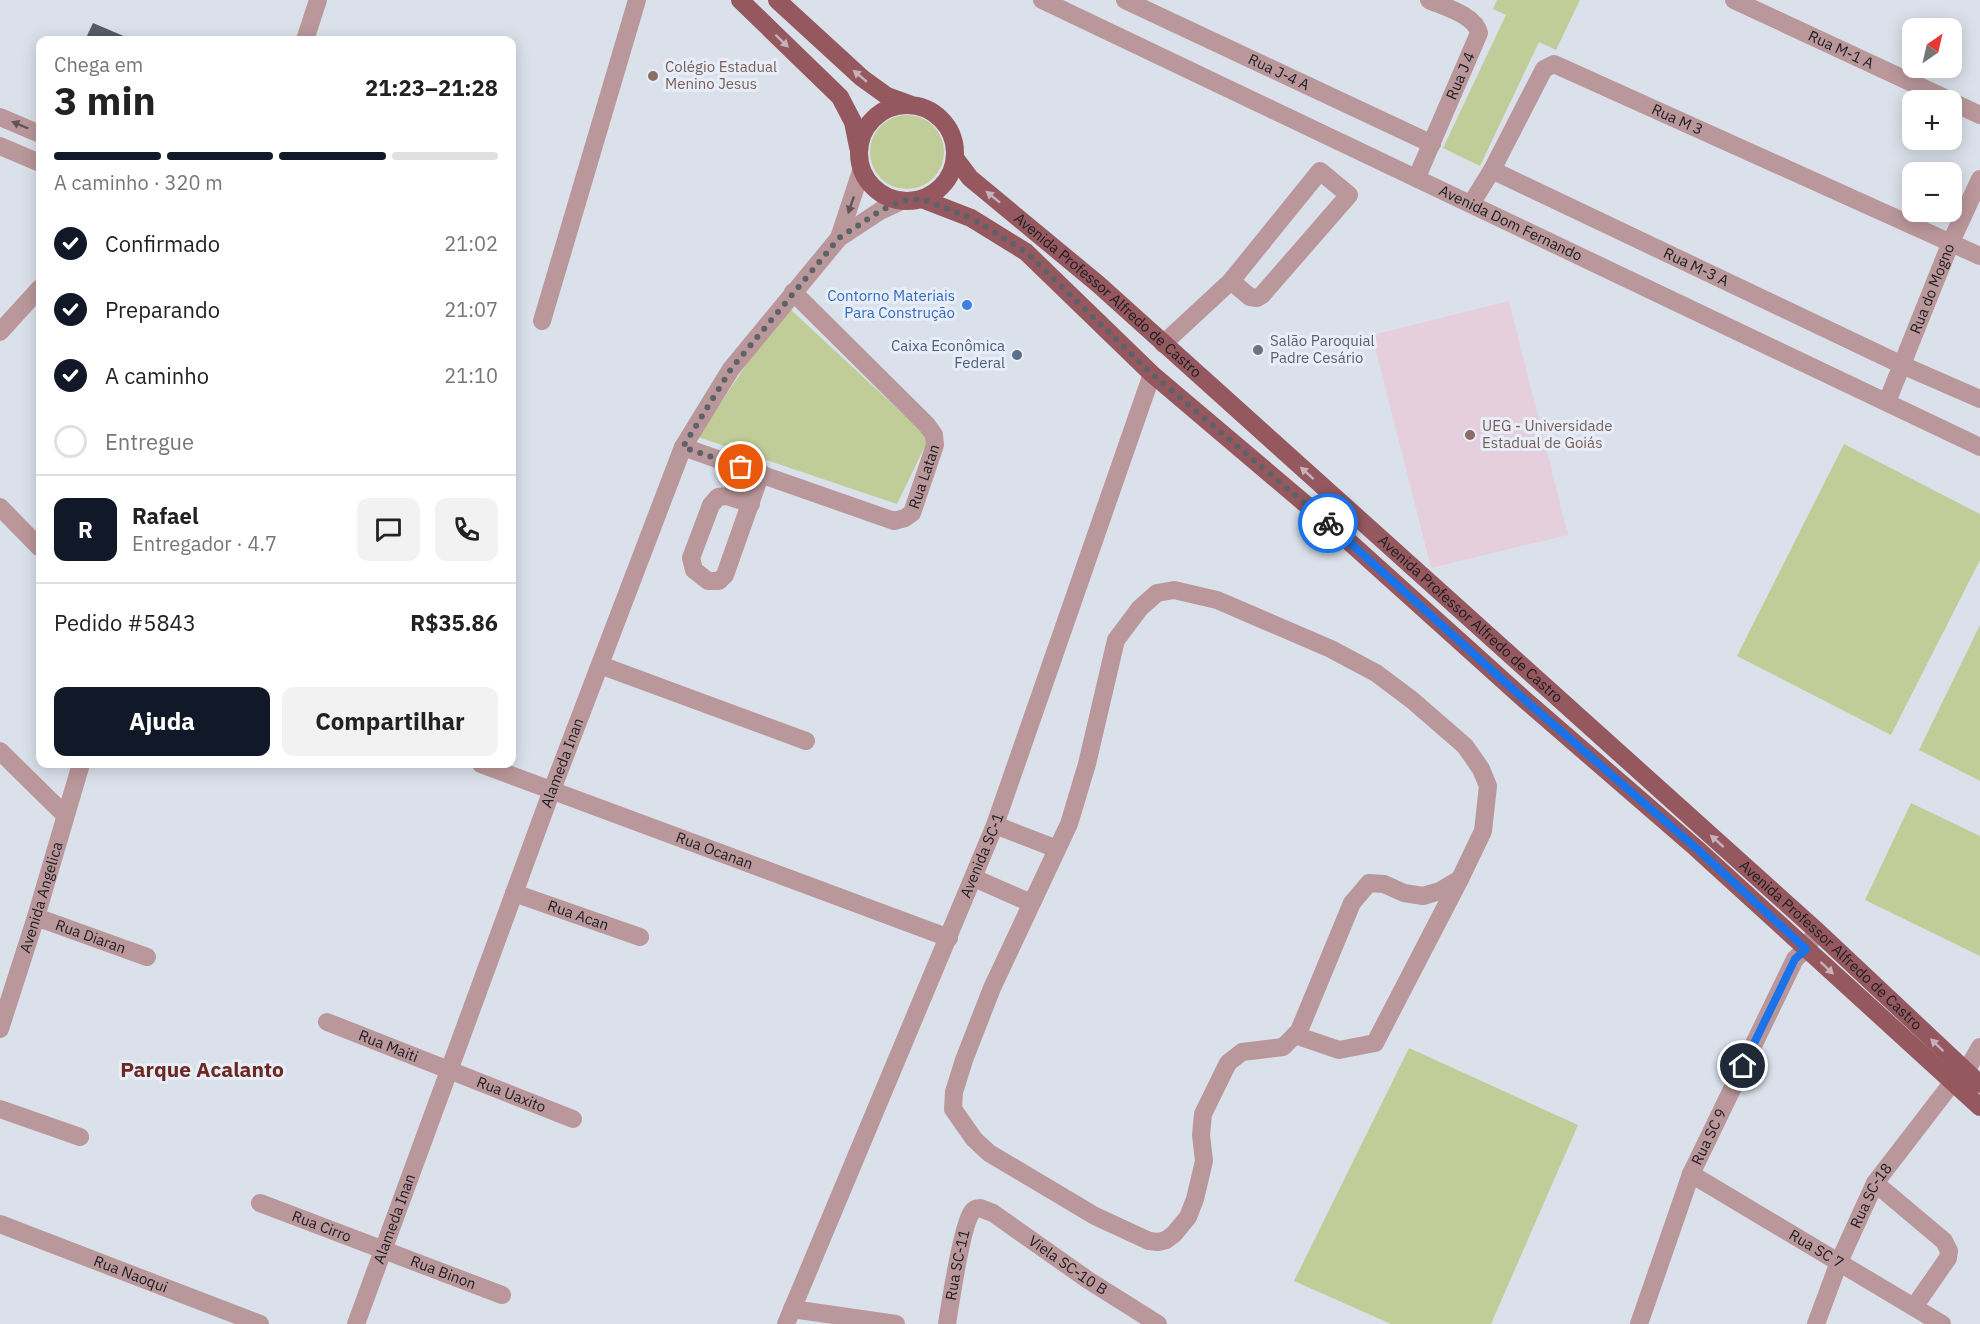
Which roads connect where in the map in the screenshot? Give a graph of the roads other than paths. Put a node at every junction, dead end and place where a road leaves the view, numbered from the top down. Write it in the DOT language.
graph roads {
  1 [pos="318,0"];
  2 [pos="637,0"];
  3 [pos="740,0"];
  4 [pos="777,0"];
  5 [pos="1042,0"];
  6 [pos="1125,0"];
  7 [pos="1429,0"];
  8 [pos="1734,0"];
  9 [pos="306,36"];
  10 [pos="1926,90"];
  11 [pos="911,105"];
  12 [pos="1962,107"];
  13 [pos="1980,115"];
  14 [pos="0,117"];
  15 [pos="36,132"];
  16 [pos="1432,144"];
  17 [pos="0,146"];
  18 [pos="858,147"];
  19 [pos="955,158"];
  20 [pos="36,161"];
  21 [pos="1492,170"];
  22 [pos="861,171"];
  23 [pos="1417,177"];
  24 [pos="1980,179"];
  25 [pos="922,199"];
  26 [pos="901,201"];
  27 [pos="1472,204"];
  28 [pos="839,238"];
  29 [pos="1951,242"];
  30 [pos="1980,256"];
  31 [pos="1231,281"];
  32 [pos="36,292"];
  33 [pos="793,292"];
  34 [pos="542,321"];
  35 [pos="0,332"];
  36 [pos="1164,344"];
  37 [pos="1902,365"];
  38 [pos="1152,374"];
  39 [pos="1980,399"];
  40 [pos="1887,402"];
  41 [pos="683,447"];
  42 [pos="1980,447"];
  43 [pos="760,473"];
  44 [pos="751,504"];
  45 [pos="0,507"];
  46 [pos="36,544"];
  47 [pos="600,665"];
  48 [pos="806,741"];
  49 [pos="0,751"];
  50 [pos="80,768"];
  51 [pos="492,768"];
  52 [pos="552,790"];
  53 [pos="65,815"];
  54 [pos="995,825"];
  55 [pos="1057,849"];
  56 [pos="974,878"];
  57 [pos="1460,879"];
  58 [pos="514,893"];
  59 [pos="1031,903"];
  60 [pos="36,916"];
  61 [pos="1817,931"];
  62 [pos="640,937"];
  63 [pos="949,938"];
  64 [pos="1806,949"];
  65 [pos="147,957"];
  66 [pos="3,1003"];
  67 [pos="327,1022"];
  68 [pos="0,1029"];
  69 [pos="1295,1035"];
  70 [pos="1980,1047"];
  71 [pos="449,1072"];
  72 [pos="1959,1078"];
  73 [pos="1980,1084"];
  74 [pos="1980,1107"];
  75 [pos="0,1109"];
  76 [pos="573,1119"];
  77 [pos="80,1137"];
  78 [pos="1691,1174"];
  79 [pos="1875,1183"];
  80 [pos="260,1203"];
  81 [pos="976,1208"];
  82 [pos="0,1224"];
  83 [pos="385,1251"];
  84 [pos="1839,1262"];
  85 [pos="502,1295"];
  86 [pos="1914,1308"];
  87 [pos="789,1317"];
  88 [pos="260,1324"];
  89 [pos="356,1324"];
  90 [pos="896,1324"];
  91 [pos="947,1324"];
  92 [pos="1158,1324"];
  93 [pos="1640,1324"];
  94 [pos="1816,1324"];
  95 [pos="1942,1324"];
  1 -- 9 [label="street"];
  2 -- 34 [label="street"];
  3 -- 18 [label="main road, one-way"];
  11 -- 4 [label="main road, one-way"];
  5 -- 23 [label="street, Avenida Dom Fernando"];
  6 -- 16 [label="street, Rua J-4 A"];
  7 -- 16 [label="street, Rua J 4"];
  8 -- 10 [label="street, Rua M-1 A"];
  11 -- 18 [label="main road"];
  11 -- 19 [label="main road"];
  12 -- 13 [label="street, Rua M-1 A"];
  15 -- 14 [label="street, one-way"];
  16 -- 23 [label="street, Rua J 4"];
  17 -- 20 [label="street"];
  18 -- 22 [label="main road"];
  19 -- 25 [label="main road"];
  36 -- 19 [label="main road, Avenida Professor Alfredo de Castro, one-way"];
  21 -- 27 [label="street, Rua M 3"];
  21 -- 29 [label="street, Rua M 3"];
  21 -- 37 [label="street, Rua M-3 A"];
  22 -- 26 [label="main road"];
  22 -- 28 [label="street, Alameda Inan, one-way"];
  23 -- 27 [label="street, Avenida Dom Fernando"];
  24 -- 29 [label="street, Rua do Mogno"];
  25 -- 26 [label="main road"];
  25 -- 38 [label="main road, Avenida Professor Alfredo de Castro"];
  26 -- 28 [label="street, Alameda Inan"];
  27 -- 40 [label="street, Avenida Dom Fernando"];
  28 -- 33 [label="street, Alameda Inan"];
  29 -- 30 [label="street, Rua M 3"];
  29 -- 37 [label="street, Rua do Mogno"];
  31 -- 31 [label="street"];
  31 -- 36 [label="street"];
  32 -- 35 [label="street"];
  33 -- 41 [label="street, Alameda Inan"];
  33 -- 43 [label="street, Rua Latan"];
  61 -- 36 [label="main road, Avenida Professor Alfredo de Castro, one-way"];
  37 -- 39 [label="street, Rua M-3 A"];
  37 -- 40 [label="street, Rua do Mogno"];
  38 -- 54 [label="street, Avenida SC-1"];
  38 -- 64 [label="main road, Avenida Professor Alfredo de Castro"];
  40 -- 42 [label="street, Avenida Dom Fernando"];
  41 -- 43 [label="street, Rua Latan"];
  41 -- 47 [label="street, Alameda Inan"];
  43 -- 44 [label="street"];
  44 -- 44 [label="street"];
  45 -- 46 [label="street"];
  47 -- 48 [label="street"];
  47 -- 52 [label="street, Alameda Inan"];
  49 -- 53 [label="street"];
  50 -- 53 [label="street, Avenida Angelica"];
  51 -- 52 [label="street, Rua Ocanan"];
  52 -- 58 [label="street, Alameda Inan"];
  52 -- 63 [label="street, Rua Ocanan"];
  53 -- 60 [label="street, Avenida Angelica"];
  54 -- 55 [label="street"];
  54 -- 56 [label="street, Avenida SC-1"];
  55 -- 57 [label="street"];
  55 -- 59 [label="street"];
  56 -- 59 [label="street"];
  56 -- 63 [label="street, Avenida SC-1"];
  57 -- 69 [label="street"];
  57 -- 69 [label="street"];
  58 -- 62 [label="street, Rua Acan"];
  58 -- 71 [label="street, Alameda Inan"];
  59 -- 69 [label="street"];
  60 -- 65 [label="street, Rua Diaran"];
  60 -- 66 [label="street, Avenida Angelica"];
  61 -- 64 [label="street, Rua SC 9"];
  72 -- 61 [label="main road, Avenida Professor Alfredo de Castro, one-way"];
  63 -- 87 [label="street, Avenida SC-1"];
  64 -- 72 [label="main road, Avenida Professor Alfredo de Castro, one-way"];
  64 -- 78 [label="street, Rua SC 9"];
  66 -- 68 [label="street, Avenida Angelica"];
  67 -- 71 [label="street, Rua Maiti"];
  70 -- 72 [label="street, Rua SC-18"];
  71 -- 76 [label="street, Rua Uaxito"];
  71 -- 83 [label="street, Alameda Inan"];
  72 -- 73 [label="main road, Avenida Professor Alfredo de Castro"];
  72 -- 74 [label="main road, Avenida Professor Alfredo de Castro"];
  72 -- 79 [label="street, Rua SC-18"];
  75 -- 77 [label="street"];
  78 -- 84 [label="street, Rua SC 7"];
  78 -- 93 [label="street, Rua SC 9"];
  79 -- 84 [label="street, Rua SC-18"];
  79 -- 86 [label="street"];
  80 -- 83 [label="street, Rua Cirro"];
  81 -- 91 [label="street, Rua SC-11"];
  81 -- 92 [label="street, Viela SC-10 B"];
  82 -- 88 [label="street, Rua Naoqui"];
  83 -- 85 [label="street, Rua Binon"];
  83 -- 89 [label="street, Alameda Inan"];
  84 -- 86 [label="street, Rua SC 7"];
  84 -- 94 [label="street, Rua SC-18"];
  86 -- 95 [label="street, Rua SC 7"];
  87 -- 90 [label="street"];
}
